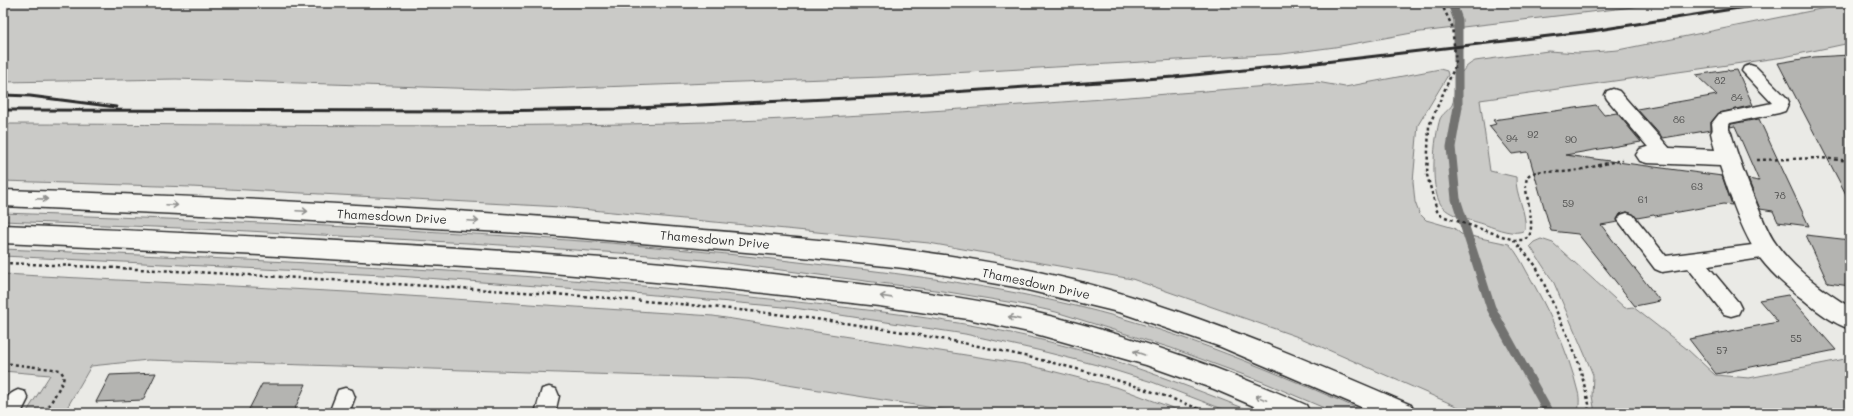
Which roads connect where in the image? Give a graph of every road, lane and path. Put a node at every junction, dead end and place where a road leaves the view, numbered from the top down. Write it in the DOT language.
graph roads {
  1 [pos="1441,3"];
  2 [pos="1750,71"];
  3 [pos="1613,95"];
  4 [pos="1721,133"];
  5 [pos="1656,155"];
  6 [pos="1727,158"];
  7 [pos="1850,161"];
  8 [pos="3,198"];
  9 [pos="1627,220"];
  10 [pos="3,234"];
  11 [pos="1514,240"];
  12 [pos="1768,250"];
  13 [pos="1692,260"];
  14 [pos="3,263"];
  15 [pos="1731,308"];
  16 [pos="1850,319"];
  17 [pos="3,363"];
  18 [pos="45,413"];
  19 [pos="1210,413"];
  20 [pos="1297,413"];
  21 [pos="1402,413"];
  22 [pos="1588,413"];
  1 -- 11 [label="path"];
  2 -- 4 [label="lane"];
  3 -- 5 [label="lane"];
  4 -- 6 [label="main road"];
  5 -- 6 [label="main road"];
  5 -- 11 [label="path"];
  6 -- 7 [label="path"];
  6 -- 12 [label="main road"];
  8 -- 21 [label="main road, Thamesdown Drive, one-way"];
  9 -- 13 [label="lane"];
  20 -- 10 [label="main road, one-way"];
  11 -- 22 [label="path"];
  12 -- 13 [label="lane"];
  12 -- 16 [label="main road"];
  13 -- 15 [label="lane"];
  14 -- 19 [label="path"];
  17 -- 18 [label="path"];
}
